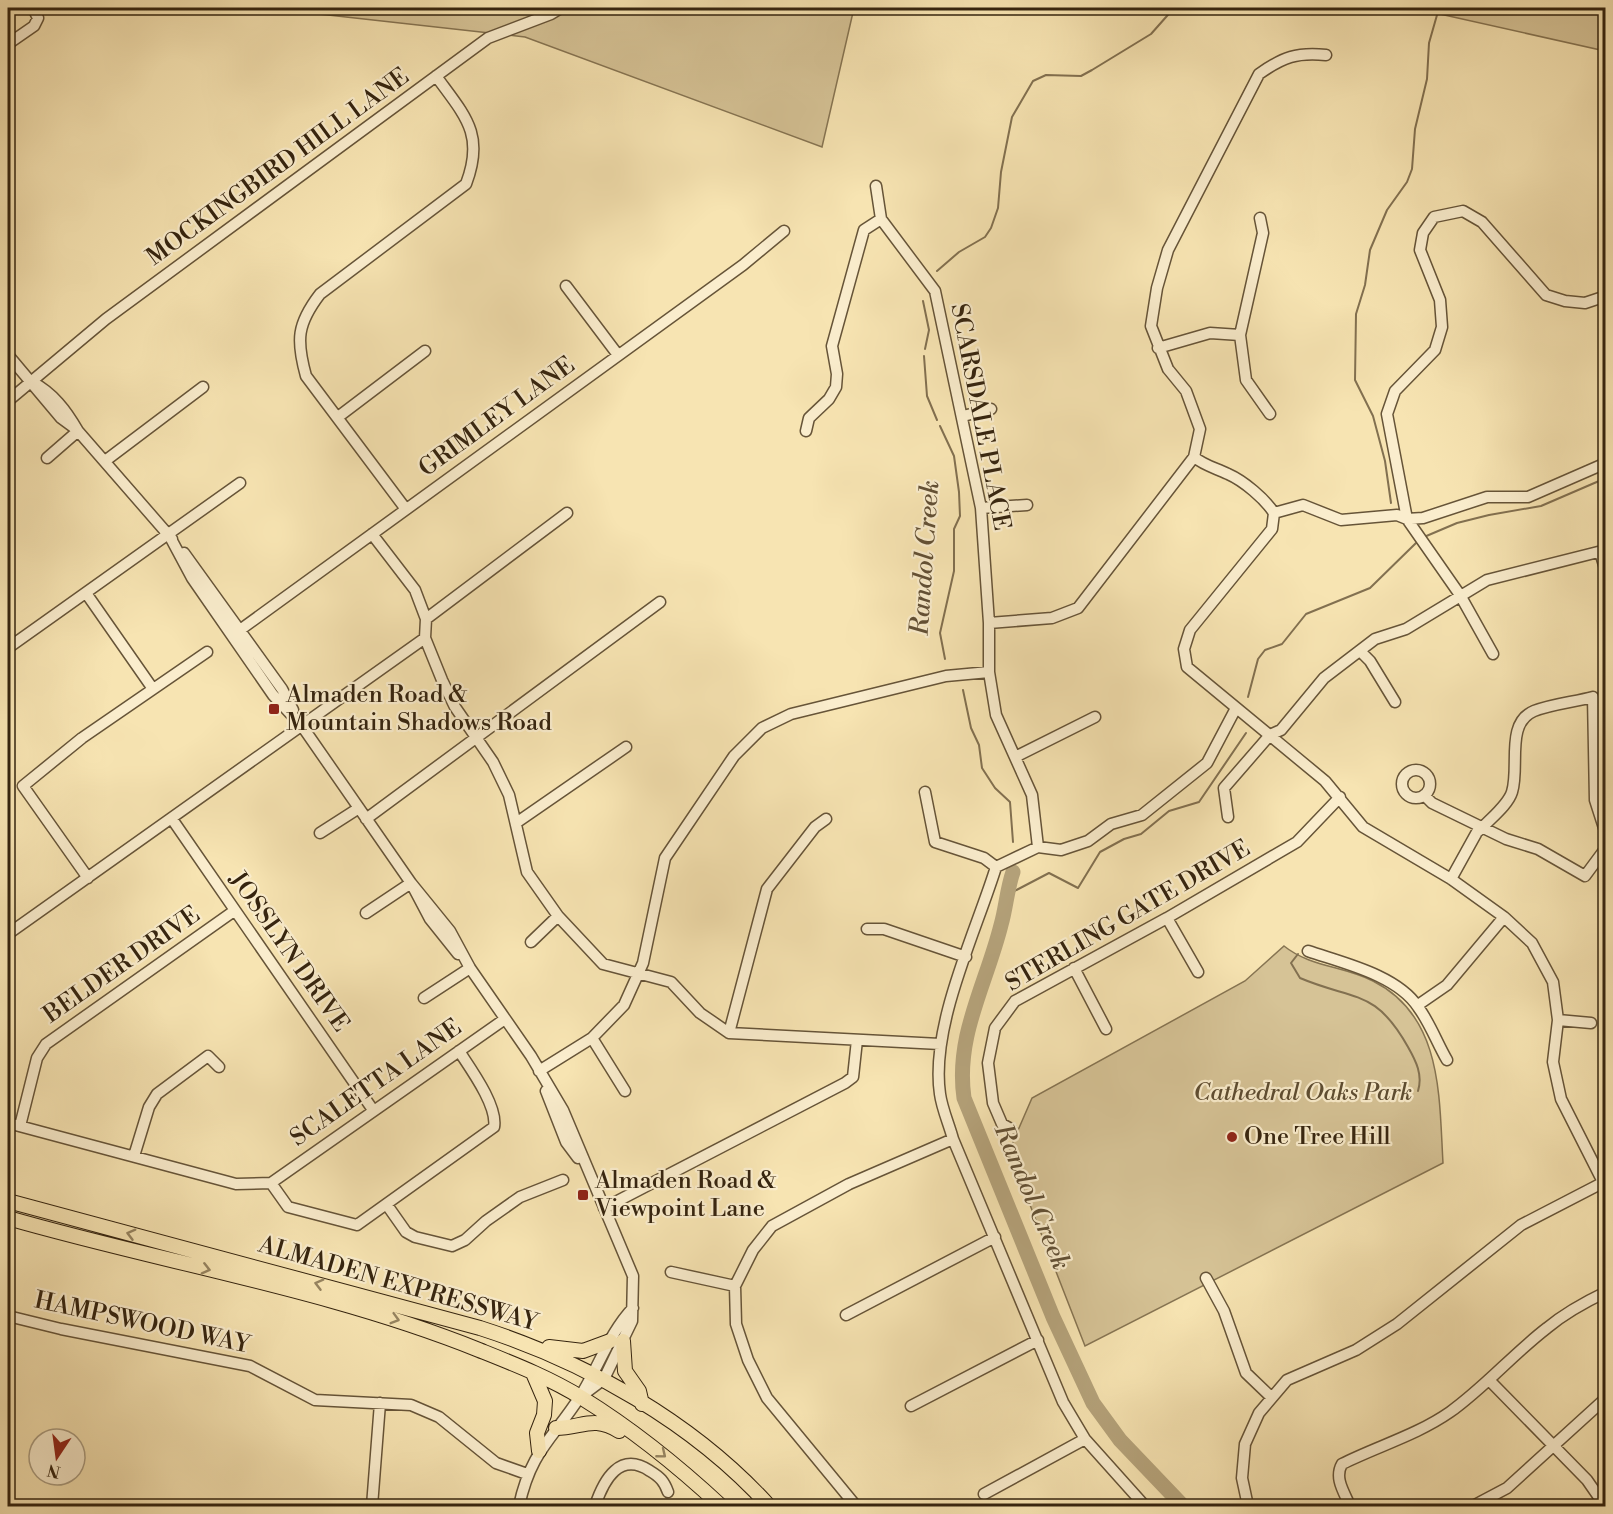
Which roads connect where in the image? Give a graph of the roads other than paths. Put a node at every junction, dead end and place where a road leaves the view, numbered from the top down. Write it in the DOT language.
graph roads {
  1 [pos="561,8"];
  2 [pos="35,9"];
  3 [pos="8,44"];
  4 [pos="1326,55"];
  5 [pos="436,76"];
  6 [pos="876,186"];
  7 [pos="1260,218"];
  8 [pos="881,219"];
  9 [pos="784,231"];
  10 [pos="566,286"];
  11 [pos="1605,296"];
  12 [pos="1240,335"];
  13 [pos="1158,348"];
  14 [pos="425,351"];
  15 [pos="8,355"];
  16 [pos="618,356"];
  17 [pos="32,382"];
  18 [pos="203,387"];
  19 [pos="8,401"];
  20 [pos="991,409"];
  21 [pos="1270,414"];
  22 [pos="963,416"];
  23 [pos="338,417"];
  24 [pos="78,431"];
  25 [pos="806,431"];
  26 [pos="1194,457"];
  27 [pos="47,458"];
  28 [pos="105,460"];
  29 [pos="1605,464"];
  30 [pos="240,483"];
  31 [pos="1026,505"];
  32 [pos="405,508"];
  33 [pos="981,508"];
  34 [pos="567,513"];
  35 [pos="1274,513"];
  36 [pos="1407,519"];
  37 [pos="372,534"];
  38 [pos="169,535"];
  39 [pos="1603,551"];
  40 [pos="1605,572"];
  41 [pos="86,593"];
  42 [pos="1460,595"];
  43 [pos="660,602"];
  44 [pos="426,619"];
  45 [pos="989,623"];
  46 [pos="237,633"];
  47 [pos="425,638"];
  48 [pos="8,648"];
  49 [pos="1360,651"];
  50 [pos="207,652"];
  51 [pos="1493,654"];
  52 [pos="989,672"];
  53 [pos="153,689"];
  54 [pos="1395,702"];
  55 [pos="1236,708"];
  56 [pos="1095,717"];
  57 [pos="302,726"];
  58 [pos="1270,735"];
  59 [pos="477,738"];
  60 [pos="626,747"];
  61 [pos="1017,756"];
  62 [pos="925,792"];
  63 [pos="1424,795"];
  64 [pos="1340,798"];
  65 [pos="358,808"];
  66 [pos="1228,817"];
  67 [pos="172,819"];
  68 [pos="366,819"];
  69 [pos="826,819"];
  70 [pos="516,823"];
  71 [pos="1482,828"];
  72 [pos="320,833"];
  73 [pos="1038,847"];
  74 [pos="996,867"];
  75 [pos="88,878"];
  76 [pos="1451,879"];
  77 [pos="411,883"];
  78 [pos="234,911"];
  79 [pos="366,913"];
  80 [pos="558,916"];
  81 [pos="1504,917"];
  82 [pos="1167,918"];
  83 [pos="867,929"];
  84 [pos="8,934"];
  85 [pos="531,942"];
  86 [pos="1308,951"];
  87 [pos="966,957"];
  88 [pos="470,968"];
  89 [pos="1074,968"];
  90 [pos="1198,972"];
  91 [pos="638,974"];
  92 [pos="423,998"];
  93 [pos="1418,1005"];
  94 [pos="505,1019"];
  95 [pos="1558,1020"];
  96 [pos="1591,1023"];
  97 [pos="1106,1029"];
  98 [pos="729,1033"];
  99 [pos="591,1038"];
  100 [pos="857,1040"];
  101 [pos="940,1044"];
  102 [pos="459,1051"];
  103 [pos="1447,1060"];
  104 [pos="219,1067"];
  105 [pos="539,1071"];
  106 [pos="625,1091"];
  107 [pos="373,1110"];
  108 [pos="8,1123"];
  109 [pos="20,1126"];
  110 [pos="1011,1129"];
  111 [pos="954,1138"];
  112 [pos="134,1156"];
  113 [pos="563,1180"];
  114 [pos="1604,1182"];
  115 [pos="271,1183"];
  116 [pos="8,1201"];
  117 [pos="387,1204"];
  118 [pos="604,1208"];
  119 [pos="8,1218"];
  120 [pos="995,1237"];
  121 [pos="672,1272"];
  122 [pos="1206,1278"];
  123 [pos="735,1286"];
  124 [pos="1605,1292"];
  125 [pos="846,1315"];
  126 [pos="8,1316"];
  127 [pos="1038,1340"];
  128 [pos="617,1341"];
  129 [pos="542,1348"];
  130 [pos="533,1373"];
  131 [pos="598,1376"];
  132 [pos="1490,1381"];
  133 [pos="1270,1396"];
  134 [pos="580,1397"];
  135 [pos="1605,1398"];
  136 [pos="380,1403"];
  137 [pos="642,1404"];
  138 [pos="911,1406"];
  139 [pos="556,1428"];
  140 [pos="638,1435"];
  141 [pos="1085,1439"];
  142 [pos="1554,1446"];
  143 [pos="539,1451"];
  144 [pos="527,1474"];
  145 [pos="668,1492"];
  146 [pos="984,1494"];
  147 [pos="372,1506"];
  148 [pos="519,1506"];
  149 [pos="595,1506"];
  150 [pos="721,1506"];
  151 [pos="769,1506"];
  152 [pos="856,1506"];
  153 [pos="1146,1506"];
  154 [pos="1248,1506"];
  155 [pos="1350,1506"];
  156 [pos="1473,1506"];
  157 [pos="1605,1506"];
  1 -- 5 [label="street, MOCKINGBIRD HILL LANE"];
  2 -- 3 [label="street"];
  4 -- 13 [label="street"];
  5 -- 17 [label="street, MOCKINGBIRD HILL LANE"];
  5 -- 23 [label="street"];
  6 -- 8 [label="street"];
  7 -- 12 [label="street"];
  8 -- 22 [label="street, SCARSDALE PLACE"];
  8 -- 25 [label="street"];
  9 -- 16 [label="street, GRIMLEY LANE"];
  10 -- 16 [label="street"];
  11 -- 36 [label="street"];
  12 -- 13 [label="street"];
  12 -- 21 [label="street"];
  13 -- 26 [label="street"];
  14 -- 23 [label="street"];
  15 -- 17 [label="street"];
  16 -- 32 [label="street, GRIMLEY LANE"];
  17 -- 19 [label="street, MOCKINGBIRD HILL LANE"];
  17 -- 24 [label="street"];
  18 -- 28 [label="street"];
  20 -- 22 [label="street"];
  22 -- 33 [label="street, SCARSDALE PLACE"];
  23 -- 32 [label="street"];
  24 -- 27 [label="street"];
  24 -- 28 [label="street"];
  26 -- 35 [label="street"];
  26 -- 45 [label="street"];
  28 -- 38 [label="street"];
  29 -- 36 [label="street"];
  30 -- 38 [label="street"];
  31 -- 33 [label="street"];
  32 -- 37 [label="street, GRIMLEY LANE"];
  33 -- 45 [label="street, SCARSDALE PLACE"];
  34 -- 44 [label="street"];
  35 -- 36 [label="street"];
  35 -- 55 [label="street"];
  36 -- 42 [label="street"];
  37 -- 44 [label="street"];
  37 -- 46 [label="street, GRIMLEY LANE"];
  38 -- 41 [label="street"];
  38 -- 46 [label="street"];
  39 -- 40 [label="street"];
  39 -- 42 [label="street"];
  41 -- 48 [label="street"];
  41 -- 53 [label="street"];
  42 -- 49 [label="street"];
  42 -- 51 [label="street"];
  43 -- 59 [label="street"];
  44 -- 47 [label="street"];
  45 -- 52 [label="street, SCARSDALE PLACE"];
  46 -- 57 [label="street"];
  47 -- 57 [label="street"];
  47 -- 59 [label="street"];
  49 -- 54 [label="street"];
  49 -- 58 [label="street"];
  50 -- 53 [label="street"];
  52 -- 61 [label="street, SCARSDALE PLACE"];
  52 -- 91 [label="street"];
  53 -- 75 [label="street"];
  55 -- 58 [label="street"];
  55 -- 73 [label="street"];
  56 -- 61 [label="street"];
  57 -- 65 [label="street"];
  57 -- 67 [label="street"];
  58 -- 64 [label="street"];
  58 -- 66 [label="street"];
  59 -- 68 [label="street"];
  59 -- 70 [label="street"];
  60 -- 70 [label="street"];
  61 -- 73 [label="street, SCARSDALE PLACE"];
  62 -- 74 [label="street"];
  63 -- 71 [label="street"];
  64 -- 76 [label="street"];
  64 -- 82 [label="street, STERLING GATE DRIVE"];
  65 -- 68 [label="street"];
  65 -- 72 [label="street"];
  67 -- 75 [label="street"];
  67 -- 78 [label="street, JOSSLYN DRIVE"];
  68 -- 77 [label="street"];
  69 -- 98 [label="street"];
  70 -- 80 [label="street"];
  71 -- 71 [label="street"];
  71 -- 76 [label="street"];
  73 -- 74 [label="street"];
  74 -- 87 [label="street"];
  75 -- 84 [label="street"];
  76 -- 81 [label="street"];
  77 -- 79 [label="street"];
  77 -- 88 [label="street"];
  78 -- 107 [label="street, JOSSLYN DRIVE"];
  78 -- 109 [label="street, BELDER DRIVE"];
  80 -- 85 [label="street"];
  80 -- 91 [label="street"];
  81 -- 93 [label="street"];
  81 -- 95 [label="street"];
  82 -- 89 [label="street, STERLING GATE DRIVE"];
  82 -- 90 [label="street"];
  83 -- 87 [label="street"];
  86 -- 93 [label="street"];
  87 -- 101 [label="street"];
  88 -- 92 [label="street"];
  88 -- 94 [label="street"];
  89 -- 97 [label="street"];
  89 -- 110 [label="street, STERLING GATE DRIVE"];
  91 -- 98 [label="street"];
  91 -- 99 [label="street"];
  93 -- 103 [label="street"];
  94 -- 102 [label="street, SCALETTA LANE"];
  94 -- 105 [label="street"];
  95 -- 96 [label="street"];
  95 -- 114 [label="street"];
  98 -- 100 [label="street"];
  99 -- 105 [label="street"];
  99 -- 106 [label="street"];
  100 -- 101 [label="street"];
  100 -- 118 [label="street"];
  101 -- 111 [label="street"];
  102 -- 107 [label="street, SCALETTA LANE"];
  102 -- 117 [label="street"];
  104 -- 112 [label="street"];
  105 -- 118 [label="street"];
  107 -- 115 [label="street, SCALETTA LANE"];
  108 -- 109 [label="street"];
  109 -- 112 [label="street"];
  111 -- 120 [label="street"];
  111 -- 123 [label="street"];
  112 -- 115 [label="street"];
  113 -- 117 [label="street"];
  114 -- 133 [label="street"];
  115 -- 117 [label="street"];
  129 -- 116 [label="main road, ALMADEN EXPRESSWAY, one-way"];
  118 -- 128 [label="street"];
  119 -- 130 [label="main road, ALMADEN EXPRESSWAY, one-way"];
  120 -- 125 [label="street"];
  120 -- 127 [label="street"];
  121 -- 123 [label="street"];
  122 -- 133 [label="street"];
  123 -- 152 [label="street"];
  124 -- 132 [label="street"];
  126 -- 136 [label="street, HAMPSWOOD WAY"];
  127 -- 138 [label="street"];
  127 -- 141 [label="street"];
  128 -- 129 [label="main road"];
  128 -- 131 [label="street"];
  128 -- 137 [label="main road"];
  129 -- 131 [label="main road, ALMADEN EXPRESSWAY"];
  130 -- 134 [label="main road, ALMADEN EXPRESSWAY"];
  130 -- 143 [label="main road"];
  131 -- 134 [label="street"];
  131 -- 137 [label="main road, ALMADEN EXPRESSWAY"];
  132 -- 142 [label="street"];
  132 -- 155 [label="street"];
  133 -- 154 [label="street"];
  134 -- 139 [label="street"];
  134 -- 140 [label="main road, ALMADEN EXPRESSWAY"];
  135 -- 142 [label="street"];
  136 -- 144 [label="street, HAMPSWOOD WAY"];
  136 -- 147 [label="street"];
  137 -- 151 [label="main road, ALMADEN EXPRESSWAY"];
  139 -- 140 [label="main road"];
  139 -- 143 [label="street"];
  140 -- 150 [label="main road, ALMADEN EXPRESSWAY, one-way"];
  141 -- 146 [label="street"];
  141 -- 153 [label="street"];
  142 -- 156 [label="street"];
  142 -- 157 [label="street"];
  143 -- 144 [label="street"];
  144 -- 148 [label="street"];
  145 -- 149 [label="street"];
}
